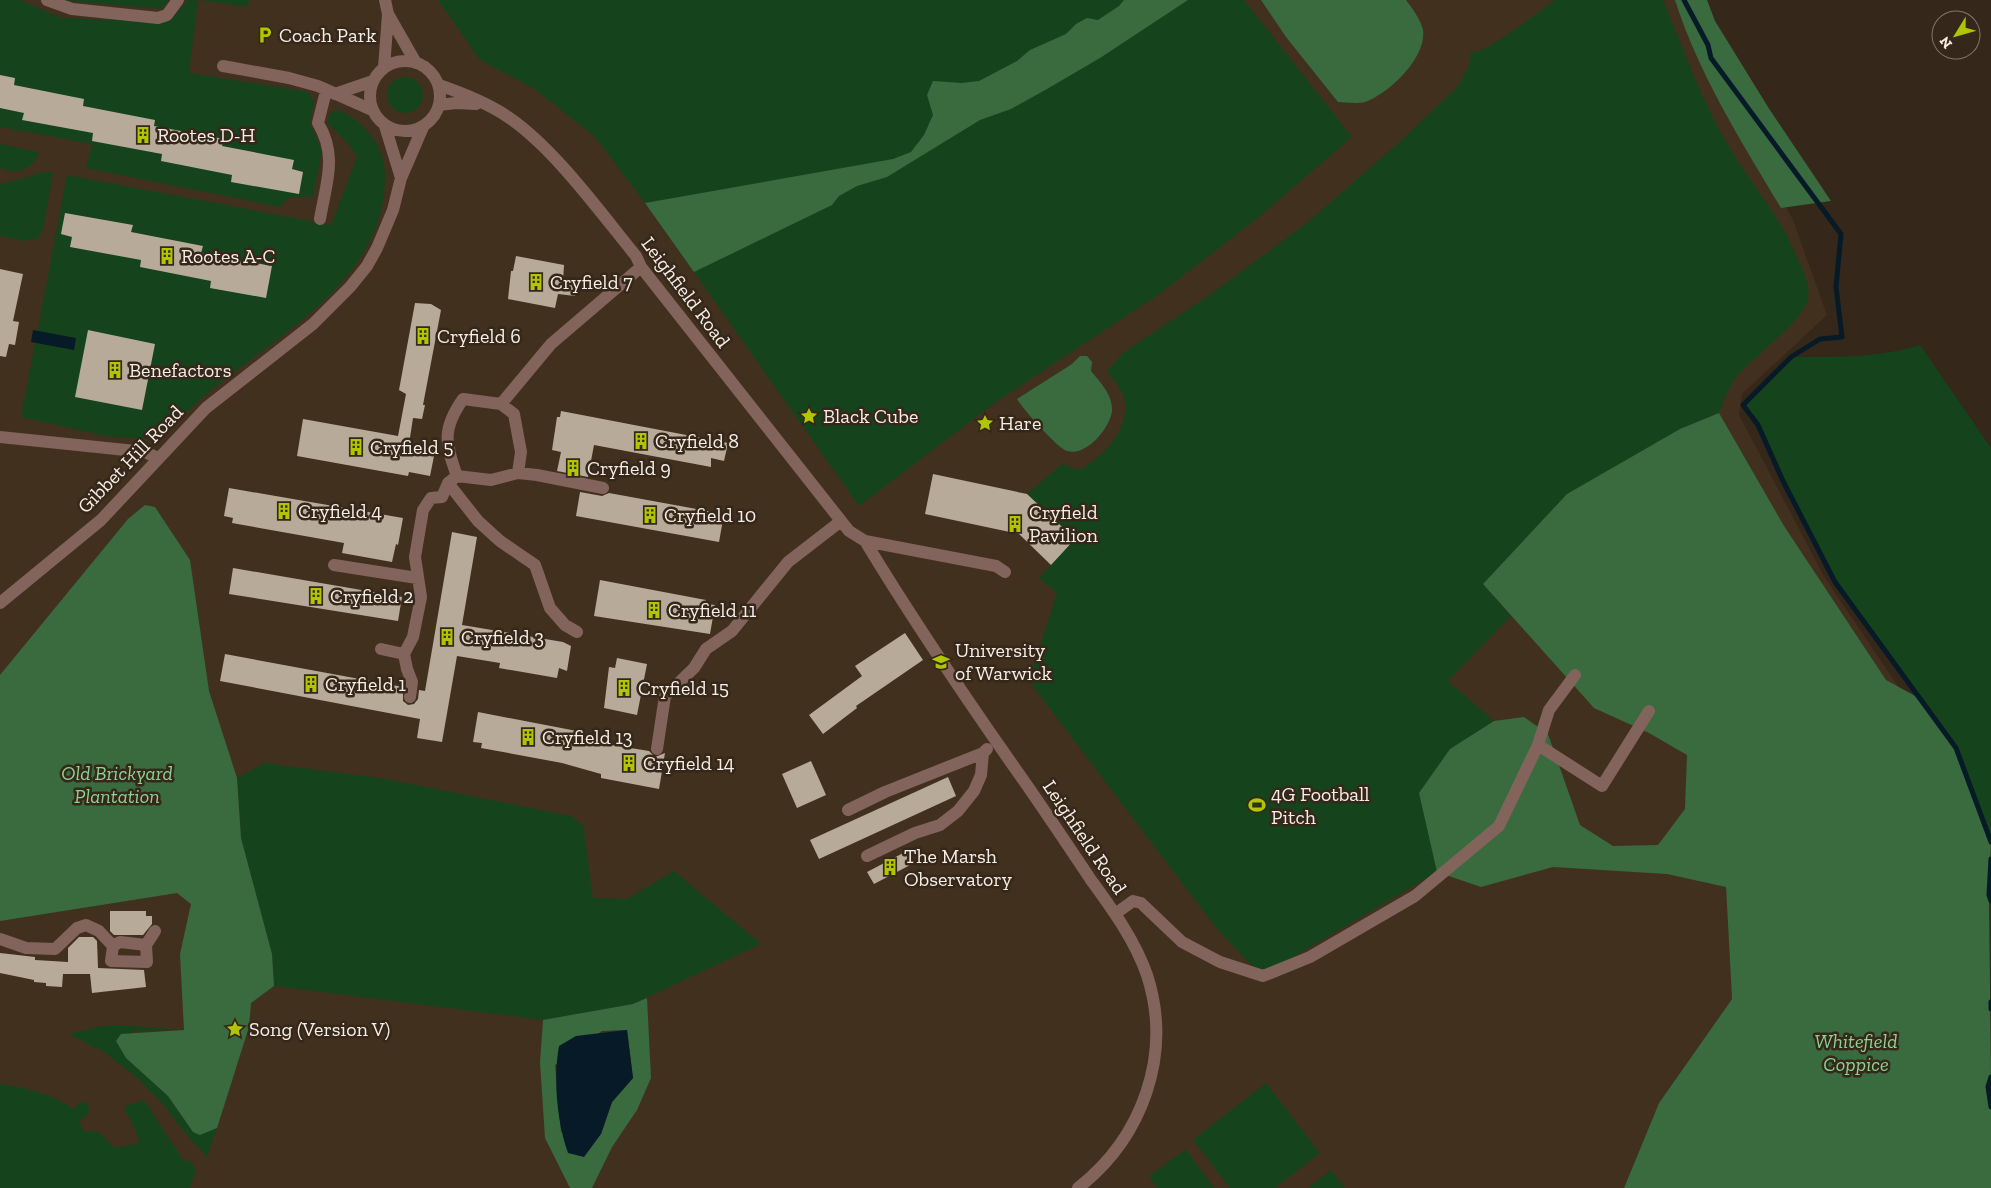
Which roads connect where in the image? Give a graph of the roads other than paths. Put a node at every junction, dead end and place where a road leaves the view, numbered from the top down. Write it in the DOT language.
graph roads {
  1 [pos="47,0"];
  2 [pos="178,0"];
  3 [pos="385,0"];
  4 [pos="388,14"];
  5 [pos="416,63"];
  6 [pos="223,66"];
  7 [pos="384,68"];
  8 [pos="373,81"];
  9 [pos="439,85"];
  10 [pos="330,92"];
  11 [pos="484,104"];
  12 [pos="439,105"];
  13 [pos="372,110"];
  14 [pos="385,126"];
  15 [pos="423,127"];
  16 [pos="401,178"];
  17 [pos="320,219"];
  18 [pos="641,266"];
  19 [pos="501,404"];
  20 [pos="0,437"];
  21 [pos="158,458"];
  22 [pos="518,473"];
  23 [pos="452,480"];
  24 [pos="603,488"];
  25 [pos="845,526"];
  26 [pos="865,541"];
  27 [pos="334,565"];
  28 [pos="1005,572"];
  29 [pos="417,578"];
  30 [pos="2,603"];
  31 [pos="577,632"];
  32 [pos="381,649"];
  33 [pos="404,654"];
  34 [pos="1575,674"];
  35 [pos="410,697"];
  36 [pos="1649,711"];
  37 [pos="997,741"];
  38 [pos="1538,745"];
  39 [pos="657,749"];
  40 [pos="983,753"];
  41 [pos="848,810"];
  42 [pos="867,856"];
  43 [pos="1115,914"];
  44 [pos="154,931"];
  45 [pos="0,939"];
  46 [pos="146,945"];
  47 [pos="113,946"];
  48 [pos="1078,1188"];
  1 -- 2 [label="street"];
  3 -- 4 [label="street"];
  4 -- 5 [label="street"];
  4 -- 7 [label="street"];
  5 -- 7 [label="street"];
  5 -- 9 [label="street"];
  6 -- 10 [label="street"];
  7 -- 8 [label="street"];
  8 -- 10 [label="street"];
  8 -- 13 [label="street"];
  9 -- 11 [label="street, Leighfield Road"];
  9 -- 12 [label="street"];
  10 -- 13 [label="street"];
  10 -- 17 [label="street"];
  11 -- 12 [label="street, Leighfield Road"];
  11 -- 18 [label="street, Leighfield Road"];
  12 -- 15 [label="street"];
  13 -- 14 [label="street"];
  14 -- 15 [label="street"];
  14 -- 16 [label="street"];
  15 -- 16 [label="street, Gibbet Hill Road"];
  16 -- 21 [label="street, Gibbet Hill Road"];
  18 -- 19 [label="street"];
  18 -- 25 [label="street, Leighfield Road"];
  19 -- 22 [label="street"];
  19 -- 23 [label="street"];
  20 -- 21 [label="street"];
  21 -- 30 [label="street, Gibbet Hill Road"];
  22 -- 23 [label="street"];
  22 -- 24 [label="street"];
  23 -- 29 [label="street"];
  23 -- 31 [label="street"];
  25 -- 26 [label="street, Leighfield Road"];
  25 -- 39 [label="street"];
  26 -- 28 [label="street"];
  26 -- 37 [label="street, Leighfield Road"];
  27 -- 29 [label="street"];
  29 -- 33 [label="street"];
  32 -- 33 [label="street"];
  33 -- 35 [label="street"];
  34 -- 38 [label="street"];
  36 -- 38 [label="street"];
  37 -- 40 [label="street"];
  37 -- 43 [label="street, Leighfield Road"];
  38 -- 43 [label="street"];
  40 -- 41 [label="street"];
  40 -- 42 [label="street"];
  43 -- 48 [label="street, Leighfield Road"];
  44 -- 46 [label="street"];
  45 -- 47 [label="street"];
  46 -- 47 [label="street"];
  46 -- 47 [label="street"];
}
